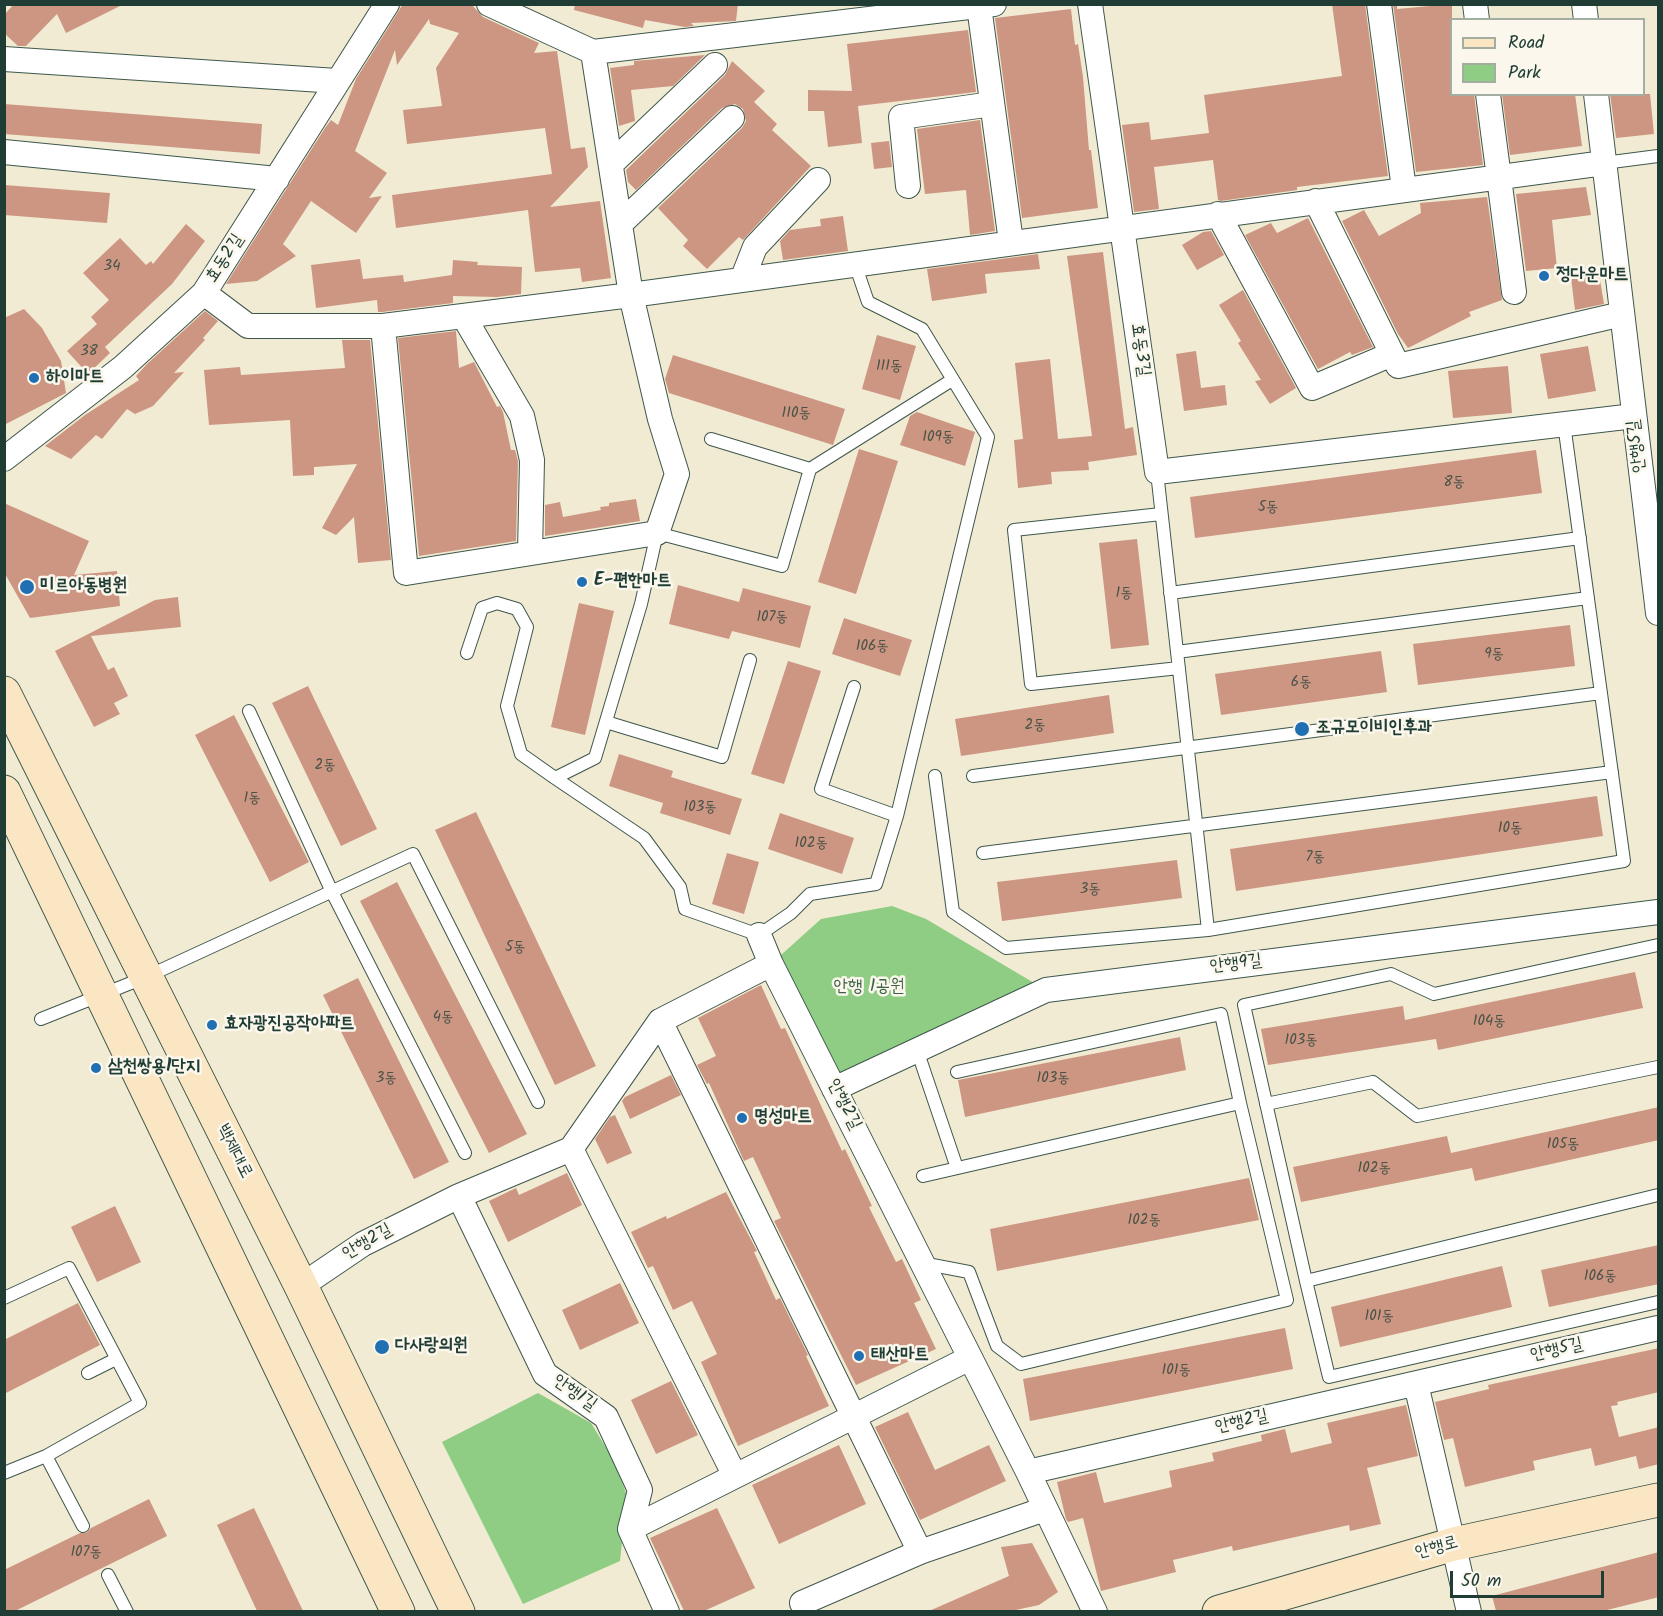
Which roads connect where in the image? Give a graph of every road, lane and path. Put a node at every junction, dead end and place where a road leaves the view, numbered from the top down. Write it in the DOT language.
graph roads {
  1 [pos="387,4"];
  2 [pos="489,4"];
  3 [pos="1090,4"];
  4 [pos="1379,4"];
  5 [pos="986,5"];
  6 [pos="593,52"];
  7 [pos="4,59"];
  8 [pos="715,65"];
  9 [pos="337,81"];
  10 [pos="1488,96"];
  11 [pos="1596,96"];
  12 [pos="992,104"];
  13 [pos="732,118"];
  14 [pos="4,152"];
  15 [pos="1659,156"];
  16 [pos="1604,163"];
  17 [pos="611,164"];
  18 [pos="1499,177"];
  19 [pos="277,179"];
  20 [pos="818,180"];
  21 [pos="908,186"];
  22 [pos="1404,189"];
  23 [pos="1316,201"];
  24 [pos="1218,214"];
  25 [pos="620,224"];
  26 [pos="1122,227"];
  27 [pos="1011,242"];
  28 [pos="855,264"];
  29 [pos="742,280"];
  30 [pos="1514,291"];
  31 [pos="204,293"];
  32 [pos="631,295"];
  33 [pos="1622,314"];
  34 [pos="464,317"];
  35 [pos="383,326"];
  36 [pos="1392,354"];
  37 [pos="952,380"];
  38 [pos="1634,416"];
  39 [pos="1564,424"];
  40 [pos="711,439"];
  41 [pos="4,459"];
  42 [pos="810,469"];
  43 [pos="1157,472"];
  44 [pos="1161,514"];
  45 [pos="657,533"];
  46 [pos="1580,538"];
  47 [pos="530,553"];
  48 [pos="1170,592"];
  49 [pos="1588,598"];
  50 [pos="1659,613"];
  51 [pos="1177,652"];
  52 [pos="467,653"];
  53 [pos="750,660"];
  54 [pos="1179,668"];
  55 [pos="854,687"];
  56 [pos="4,693"];
  57 [pos="1601,693"];
  58 [pos="249,711"];
  59 [pos="606,722"];
  60 [pos="1188,748"];
  61 [pos="1612,772"];
  62 [pos="935,776"];
  63 [pos="973,776"];
  64 [pos="555,777"];
  65 [pos="4,792"];
  66 [pos="897,816"];
  67 [pos="1196,826"];
  68 [pos="983,854"];
  69 [pos="332,892"];
  70 [pos="1659,912"];
  71 [pos="1208,930"];
  72 [pos="759,935"];
  73 [pos="1659,945"];
  74 [pos="771,964"];
  75 [pos="146,977"];
  76 [pos="102,995"];
  77 [pos="42,1019"];
  78 [pos="660,1022"];
  79 [pos="917,1050"];
  80 [pos="1659,1067"];
  81 [pos="957,1072"];
  82 [pos="834,1089"];
  83 [pos="538,1102"];
  84 [pos="1240,1103"];
  85 [pos="1266,1104"];
  86 [pos="571,1149"];
  87 [pos="465,1153"];
  88 [pos="957,1168"];
  89 [pos="923,1176"];
  90 [pos="1659,1195"];
  91 [pos="459,1196"];
  92 [pos="922,1263"];
  93 [pos="1306,1281"];
  94 [pos="301,1286"];
  95 [pos="4,1298"];
  96 [pos="1659,1302"];
  97 [pos="1659,1328"];
  98 [pos="970,1358"];
  99 [pos="116,1359"];
  100 [pos="88,1372"];
  101 [pos="1456,1374"];
  102 [pos="1416,1384"];
  103 [pos="853,1417"];
  104 [pos="46,1456"];
  105 [pos="1028,1472"];
  106 [pos="4,1473"];
  107 [pos="735,1476"];
  108 [pos="1659,1500"];
  109 [pos="1045,1509"];
  110 [pos="83,1526"];
  111 [pos="630,1529"];
  112 [pos="1454,1544"];
  113 [pos="920,1552"];
  114 [pos="108,1575"];
  115 [pos="797,1609"];
  116 [pos="127,1611"];
  117 [pos="398,1611"];
  118 [pos="458,1611"];
  119 [pos="667,1611"];
  120 [pos="1095,1611"];
  121 [pos="1219,1611"];
  122 [pos="1469,1611"];
  1 -- 9 [label="street, 효동2길"];
  2 -- 6 [label="street"];
  3 -- 26 [label="street, 효동3길"];
  4 -- 22 [label="street"];
  5 -- 6 [label="street"];
  5 -- 12 [label="street"];
  6 -- 17 [label="street"];
  7 -- 9 [label="street"];
  8 -- 17 [label="street"];
  9 -- 19 [label="street, 효동2길"];
  10 -- 18 [label="street"];
  11 -- 16 [label="street, 안행5길"];
  12 -- 21 [label="street"];
  12 -- 27 [label="street"];
  13 -- 25 [label="street"];
  14 -- 19 [label="street"];
  15 -- 16 [label="lane"];
  16 -- 18 [label="street"];
  16 -- 33 [label="street, 안행5길"];
  17 -- 25 [label="street"];
  18 -- 22 [label="street"];
  18 -- 30 [label="street"];
  19 -- 31 [label="street, 효동2길"];
  20 -- 29 [label="street"];
  22 -- 23 [label="street"];
  23 -- 24 [label="street"];
  23 -- 36 [label="street"];
  24 -- 26 [label="street"];
  24 -- 36 [label="street"];
  25 -- 32 [label="street"];
  26 -- 27 [label="street"];
  26 -- 43 [label="street, 효동3길"];
  27 -- 28 [label="street"];
  28 -- 29 [label="street"];
  28 -- 37 [label="lane"];
  29 -- 32 [label="street"];
  31 -- 35 [label="street"];
  31 -- 41 [label="street, 효동2길"];
  32 -- 34 [label="street"];
  32 -- 45 [label="street"];
  33 -- 36 [label="street"];
  33 -- 38 [label="street, 안행5길"];
  34 -- 35 [label="street"];
  34 -- 47 [label="street"];
  35 -- 47 [label="street"];
  37 -- 42 [label="lane"];
  37 -- 66 [label="lane"];
  38 -- 39 [label="street"];
  38 -- 50 [label="street, 안행5길"];
  39 -- 43 [label="street"];
  39 -- 46 [label="lane"];
  40 -- 42 [label="lane"];
  42 -- 45 [label="lane"];
  43 -- 44 [label="lane"];
  44 -- 48 [label="lane"];
  44 -- 54 [label="lane"];
  45 -- 47 [label="street"];
  45 -- 59 [label="lane"];
  46 -- 48 [label="lane"];
  46 -- 49 [label="lane"];
  48 -- 51 [label="lane"];
  49 -- 51 [label="lane"];
  49 -- 57 [label="lane"];
  51 -- 54 [label="lane"];
  52 -- 64 [label="lane"];
  53 -- 59 [label="lane"];
  54 -- 60 [label="lane"];
  55 -- 66 [label="lane"];
  56 -- 75 [label="street, 백제대로"];
  57 -- 60 [label="lane"];
  57 -- 61 [label="lane"];
  58 -- 69 [label="lane"];
  59 -- 64 [label="lane"];
  60 -- 63 [label="lane"];
  60 -- 67 [label="lane"];
  61 -- 67 [label="lane"];
  61 -- 71 [label="lane"];
  62 -- 71 [label="lane"];
  64 -- 72 [label="lane"];
  65 -- 76 [label="street"];
  66 -- 72 [label="lane"];
  67 -- 68 [label="lane"];
  67 -- 71 [label="lane"];
  69 -- 75 [label="lane"];
  69 -- 83 [label="lane"];
  69 -- 87 [label="lane"];
  70 -- 79 [label="street, 안행9길"];
  72 -- 74 [label="street, 안행2길"];
  73 -- 85 [label="lane"];
  74 -- 78 [label="street"];
  74 -- 82 [label="street, 안행2길"];
  75 -- 76 [label="lane"];
  75 -- 94 [label="street, 백제대로"];
  76 -- 77 [label="lane"];
  76 -- 117 [label="street"];
  78 -- 86 [label="street"];
  78 -- 103 [label="street"];
  79 -- 82 [label="street, 안행9길"];
  79 -- 88 [label="lane"];
  80 -- 85 [label="lane"];
  81 -- 84 [label="lane"];
  82 -- 92 [label="street, 안행2길"];
  84 -- 88 [label="lane"];
  84 -- 92 [label="lane"];
  85 -- 93 [label="lane"];
  86 -- 91 [label="street, 안행2길"];
  86 -- 107 [label="street"];
  88 -- 89 [label="lane"];
  90 -- 93 [label="lane"];
  91 -- 94 [label="street, 안행2길"];
  91 -- 111 [label="street, 안행1길"];
  92 -- 98 [label="street, 안행2길"];
  93 -- 96 [label="lane"];
  94 -- 118 [label="street, 백제대로"];
  95 -- 99 [label="lane"];
  97 -- 101 [label="street, 안행5길"];
  98 -- 103 [label="street"];
  98 -- 105 [label="street, 안행2길"];
  99 -- 100 [label="lane"];
  99 -- 104 [label="lane"];
  101 -- 102 [label="street, 안행2길"];
  102 -- 105 [label="street, 안행2길"];
  102 -- 112 [label="street"];
  103 -- 107 [label="street"];
  103 -- 113 [label="street"];
  104 -- 106 [label="lane"];
  104 -- 110 [label="lane"];
  105 -- 109 [label="street, 안행2길"];
  107 -- 111 [label="street"];
  108 -- 112 [label="street, 안행로"];
  109 -- 113 [label="street"];
  109 -- 120 [label="street, 안행2길"];
  111 -- 119 [label="street"];
  112 -- 121 [label="street, 안행로"];
  112 -- 122 [label="street"];
  113 -- 115 [label="street"];
  114 -- 116 [label="lane"];
}
